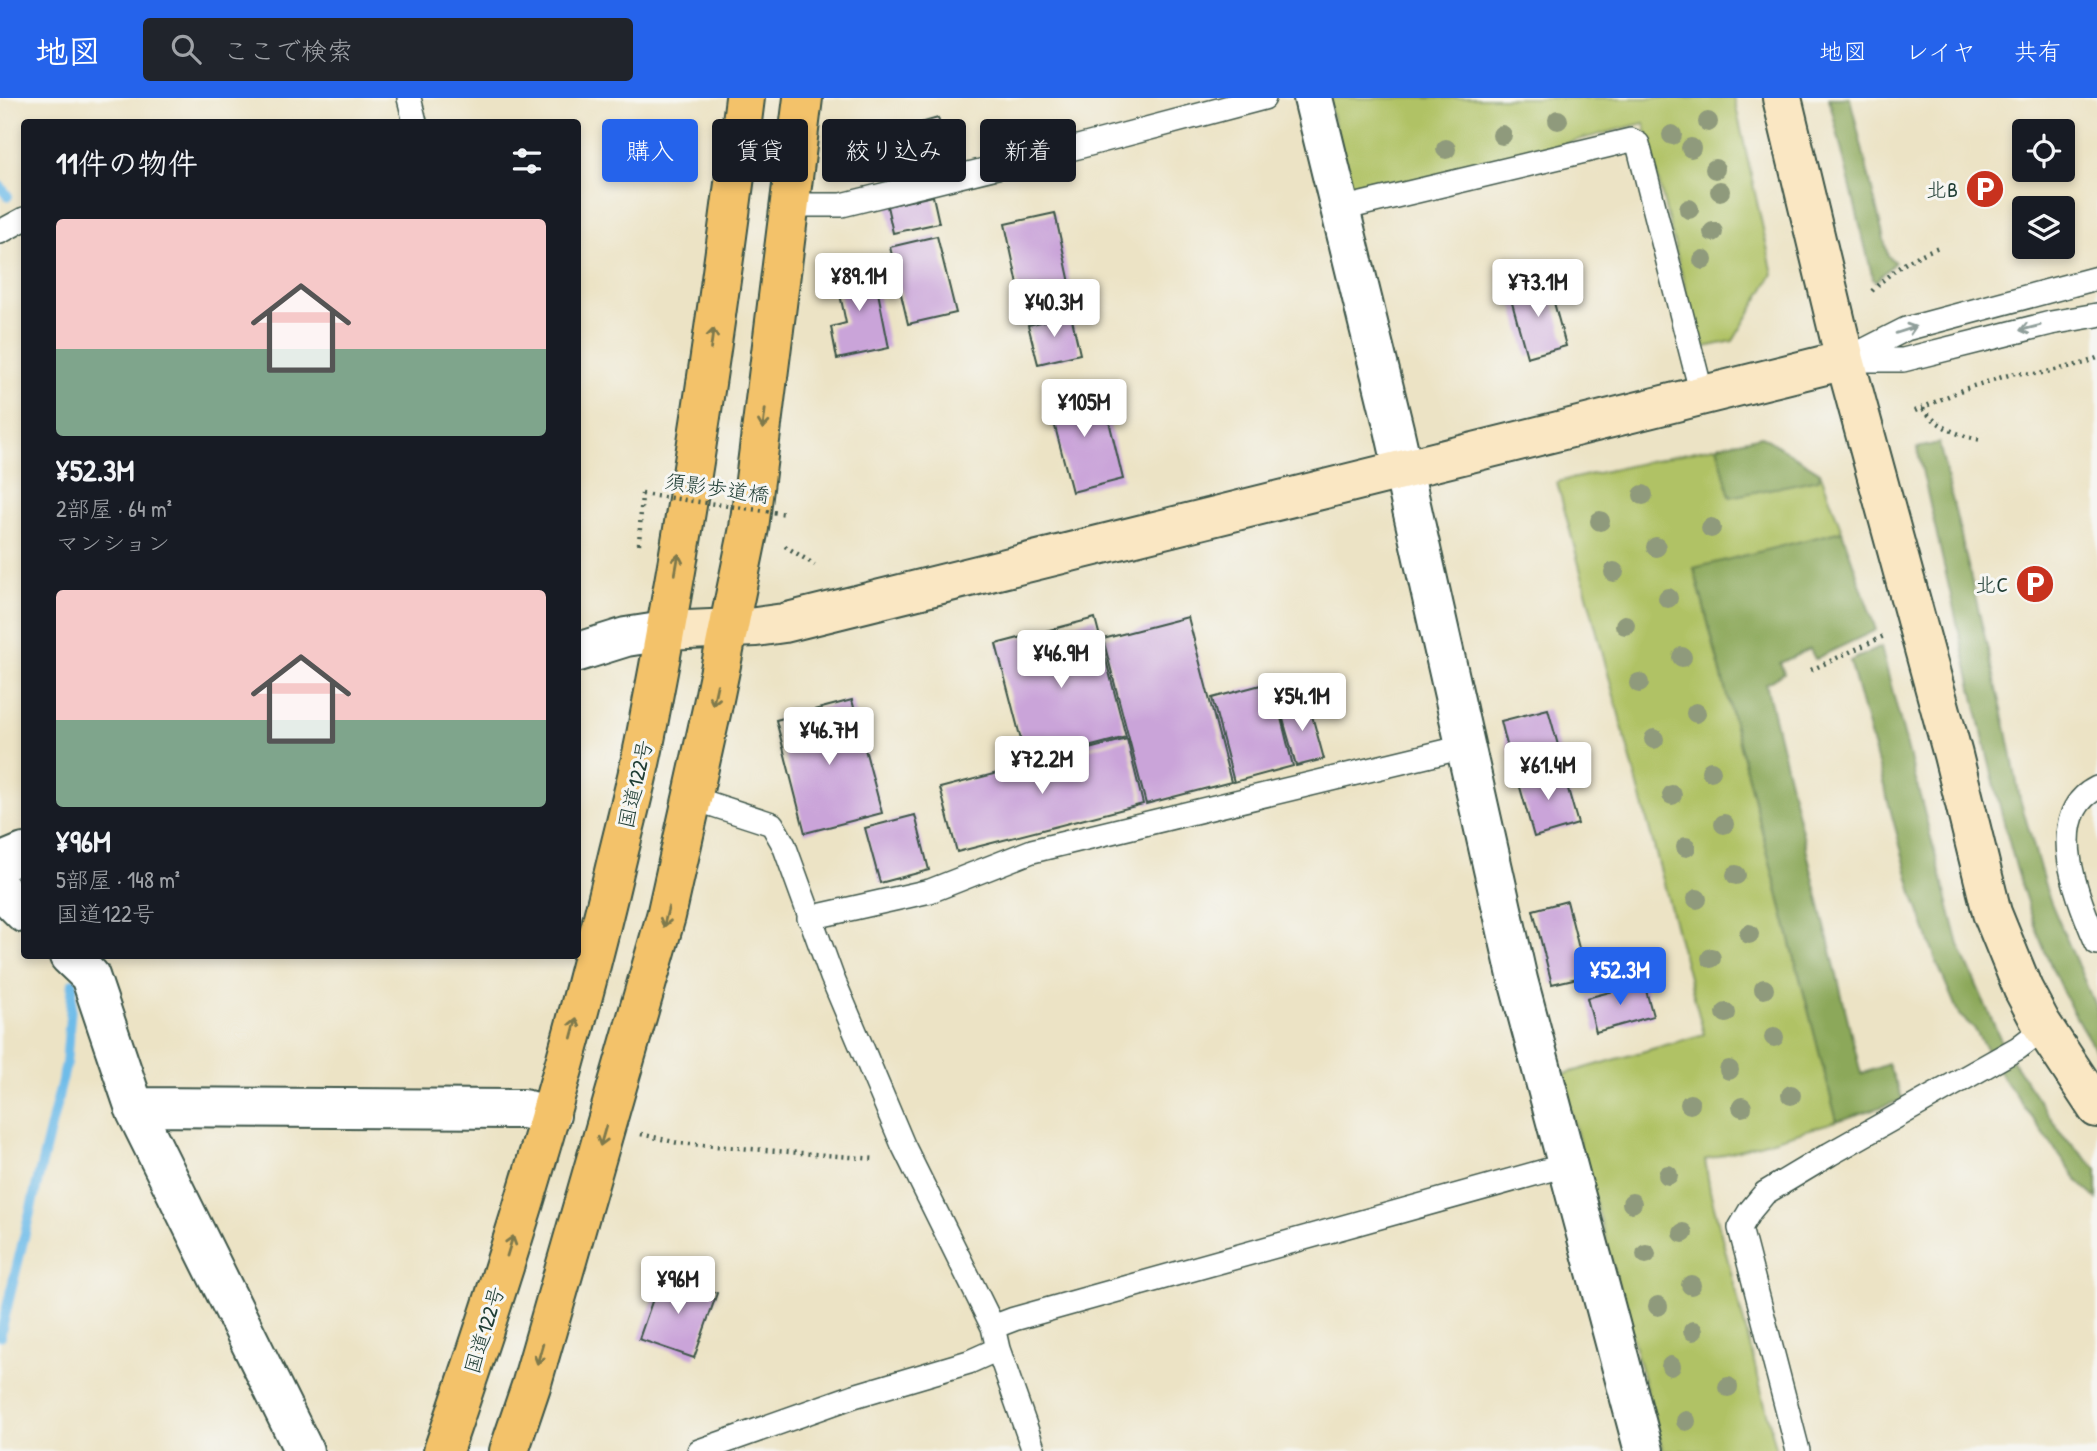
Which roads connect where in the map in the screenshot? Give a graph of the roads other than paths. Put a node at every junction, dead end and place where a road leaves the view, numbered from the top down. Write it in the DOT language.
graph roads {
  1 [pos="409,98"];
  2 [pos="745,98"];
  3 [pos="803,98"];
  4 [pos="1264,98"];
  5 [pos="1313,98"];
  6 [pos="1782,98"];
  7 [pos="414,119"];
  8 [pos="791,205"];
  9 [pos="1340,209"];
  10 [pos="21,221"];
  11 [pos="0,232"];
  12 [pos="2097,278"];
  13 [pos="2097,315"];
  14 [pos="1845,360"];
  15 [pos="1702,396"];
  16 [pos="1402,471"];
  17 [pos="728,628"];
  18 [pos="665,631"];
  19 [pos="581,651"];
  20 [pos="1464,747"];
  21 [pos="2097,788"];
  22 [pos="692,798"];
  23 [pos="21,854"];
  24 [pos="0,863"];
  25 [pos="0,889"];
  26 [pos="21,910"];
  27 [pos="809,918"];
  28 [pos="2097,943"];
  29 [pos="72,959"];
  30 [pos="2044,1028"];
  31 [pos="134,1107"];
  32 [pos="2097,1108"];
  33 [pos="551,1115"];
  34 [pos="1566,1165"];
  35 [pos="996,1338"];
  36 [pos="304,1451"];
  37 [pos="443,1451"];
  38 [pos="509,1451"];
  39 [pos="699,1451"];
  40 [pos="1034,1451"];
  41 [pos="1644,1451"];
  42 [pos="1798,1451"];
  1 -- 7 [label="lane"];
  18 -- 2 [label="highway, 国道122号, one-way"];
  3 -- 8 [label="highway"];
  4 -- 8 [label="lane"];
  5 -- 9 [label="street"];
  6 -- 14 [label="street"];
  8 -- 17 [label="highway, one-way"];
  9 -- 15 [label="lane"];
  9 -- 16 [label="street"];
  10 -- 11 [label="lane"];
  14 -- 12 [label="lane, one-way"];
  13 -- 14 [label="lane, one-way"];
  14 -- 15 [label="street"];
  14 -- 30 [label="street"];
  15 -- 16 [label="street"];
  16 -- 17 [label="street"];
  16 -- 20 [label="street"];
  17 -- 18 [label="street"];
  17 -- 22 [label="highway, one-way"];
  18 -- 19 [label="street"];
  33 -- 18 [label="highway, 国道122号, one-way"];
  20 -- 27 [label="lane"];
  20 -- 34 [label="street"];
  21 -- 28 [label="lane"];
  22 -- 27 [label="lane"];
  22 -- 38 [label="highway, one-way"];
  23 -- 24 [label="street"];
  25 -- 26 [label="street"];
  27 -- 35 [label="lane"];
  29 -- 31 [label="street"];
  30 -- 32 [label="street"];
  30 -- 42 [label="lane"];
  31 -- 33 [label="street"];
  31 -- 36 [label="street"];
  37 -- 33 [label="highway, 国道122号, one-way"];
  34 -- 35 [label="lane"];
  34 -- 41 [label="street"];
  35 -- 39 [label="lane"];
  35 -- 40 [label="lane"];
}
